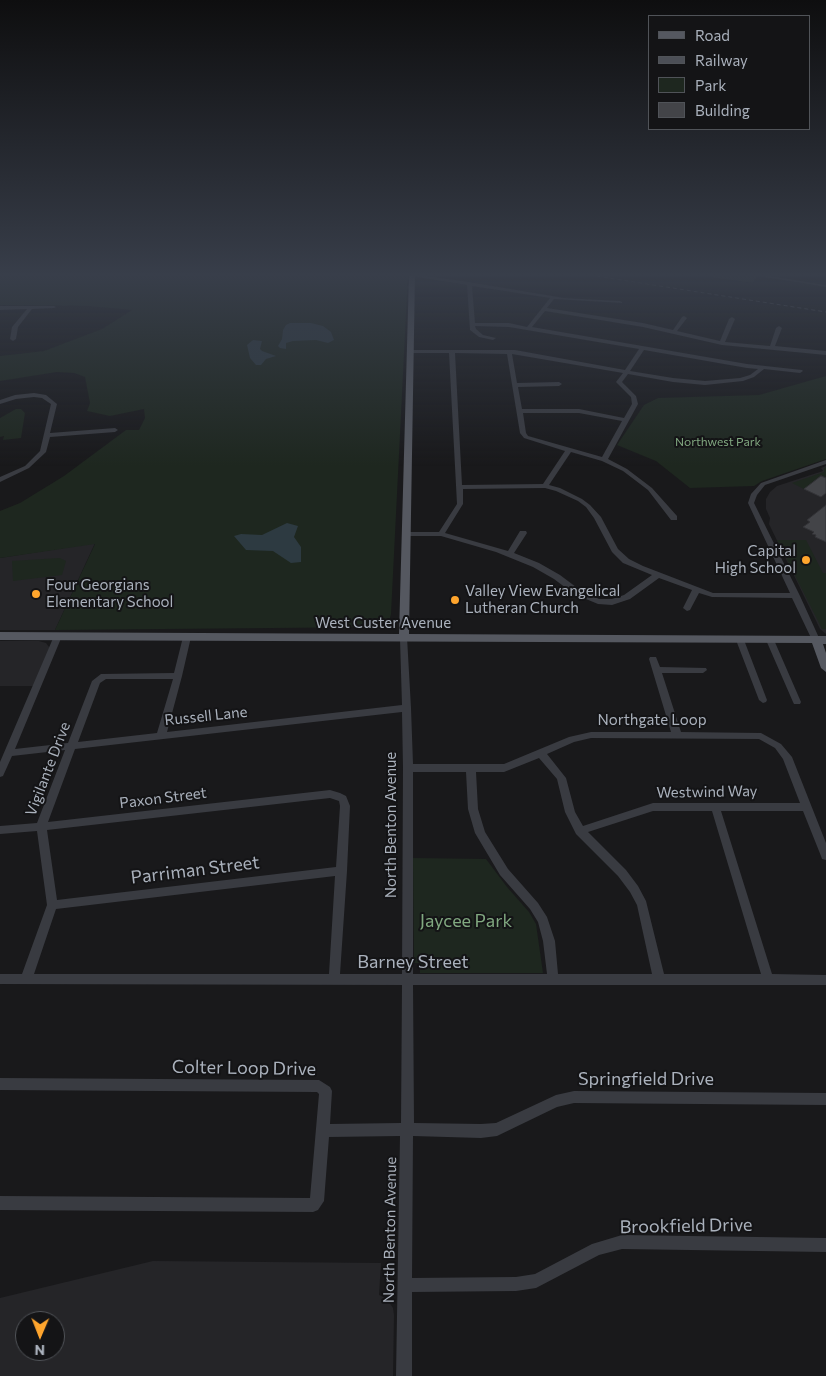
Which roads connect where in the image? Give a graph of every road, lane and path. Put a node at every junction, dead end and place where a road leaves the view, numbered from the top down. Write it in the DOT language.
graph roads {
  1 [pos="411,338"];
  2 [pos="587,338"];
  3 [pos="701,338"];
  4 [pos="724,338"];
  5 [pos="775,338"];
  6 [pos="722,343"];
  7 [pos="643,348"];
  8 [pos="772,348"];
  9 [pos="411,351"];
  10 [pos="452,351"];
  11 [pos="509,352"];
  12 [pos="826,352"];
  13 [pos="762,368"];
  14 [pos="626,371"];
  15 [pos="800,372"];
  16 [pos="559,384"];
  17 [pos="514,385"];
  18 [pos="0,402"];
  19 [pos="519,411"];
  20 [pos="625,420"];
  21 [pos="116,430"];
  22 [pos="48,435"];
  23 [pos="569,450"];
  24 [pos="604,460"];
  25 [pos="826,462"];
  26 [pos="0,480"];
  27 [pos="545,486"];
  28 [pos="461,487"];
  29 [pos="674,518"];
  30 [pos="523,533"];
  31 [pos="408,534"];
  32 [pos="441,534"];
  33 [pos="510,554"];
  34 [pos="658,575"];
  35 [pos="696,590"];
  36 [pos="796,596"];
  37 [pos="686,608"];
  38 [pos="0,636"];
  39 [pos="58,636"];
  40 [pos="187,637"];
  41 [pos="404,638"];
  42 [pos="740,640"];
  43 [pos="770,640"];
  44 [pos="821,640"];
  45 [pos="653,659"];
  46 [pos="826,668"];
  47 [pos="657,670"];
  48 [pos="703,670"];
  49 [pos="178,676"];
  50 [pos="762,700"];
  51 [pos="797,702"];
  52 [pos="407,708"];
  53 [pos="161,735"];
  54 [pos="678,735"];
  55 [pos="73,746"];
  56 [pos="8,752"];
  57 [pos="541,753"];
  58 [pos="408,768"];
  59 [pos="471,769"];
  60 [pos="0,773"];
  61 [pos="330,794"];
  62 [pos="715,806"];
  63 [pos="807,806"];
  64 [pos="41,827"];
  65 [pos="0,830"];
  66 [pos="580,831"];
  67 [pos="826,856"];
  68 [pos="342,871"];
  69 [pos="52,905"];
  70 [pos="0,979"];
  71 [pos="26,979"];
  72 [pos="334,980"];
  73 [pos="407,980"];
  74 [pos="553,980"];
  75 [pos="659,980"];
  76 [pos="768,980"];
  77 [pos="826,980"];
  78 [pos="0,1084"];
  79 [pos="826,1099"];
  80 [pos="407,1129"];
  81 [pos="323,1131"];
  82 [pos="0,1203"];
  83 [pos="826,1245"];
  84 [pos="405,1285"];
  85 [pos="404,1376"];
  1 -- 9 [label="main road, North Benton Avenue"];
  2 -- 7 [label="street"];
  3 -- 6 [label="street"];
  4 -- 6 [label="street"];
  5 -- 8 [label="street"];
  6 -- 8 [label="street"];
  7 -- 13 [label="street"];
  7 -- 14 [label="street"];
  8 -- 12 [label="street"];
  9 -- 10 [label="street"];
  9 -- 31 [label="main road, North Benton Avenue"];
  10 -- 11 [label="street"];
  10 -- 28 [label="street"];
  11 -- 14 [label="street"];
  11 -- 17 [label="street"];
  13 -- 14 [label="street"];
  13 -- 15 [label="street"];
  14 -- 20 [label="street"];
  16 -- 17 [label="street"];
  17 -- 19 [label="street"];
  18 -- 22 [label="street"];
  19 -- 20 [label="street"];
  19 -- 23 [label="street"];
  20 -- 24 [label="street"];
  21 -- 22 [label="street"];
  22 -- 26 [label="street"];
  23 -- 24 [label="street"];
  23 -- 27 [label="street"];
  24 -- 29 [label="street"];
  25 -- 36 [label="street"];
  27 -- 28 [label="street"];
  27 -- 34 [label="street"];
  28 -- 32 [label="street"];
  30 -- 33 [label="street"];
  31 -- 32 [label="street"];
  31 -- 41 [label="main road, North Benton Avenue"];
  32 -- 33 [label="street"];
  33 -- 34 [label="street"];
  34 -- 35 [label="street"];
  35 -- 36 [label="street"];
  35 -- 37 [label="street"];
  36 -- 44 [label="street"];
  38 -- 39 [label="main road, West Custer Avenue"];
  39 -- 40 [label="main road, West Custer Avenue"];
  39 -- 56 [label="street"];
  40 -- 41 [label="main road, West Custer Avenue"];
  40 -- 49 [label="street"];
  41 -- 42 [label="main road, West Custer Avenue"];
  41 -- 52 [label="street, North Benton Avenue"];
  42 -- 43 [label="main road, West Custer Avenue"];
  42 -- 50 [label="street"];
  43 -- 44 [label="main road, West Custer Avenue"];
  43 -- 51 [label="street"];
  44 -- 46 [label="main road"];
  45 -- 47 [label="street"];
  47 -- 48 [label="street"];
  47 -- 54 [label="street"];
  49 -- 53 [label="street"];
  49 -- 55 [label="street, Vigilante Drive"];
  52 -- 53 [label="street, Russell Lane"];
  52 -- 58 [label="street, North Benton Avenue"];
  53 -- 55 [label="street, Russell Lane"];
  54 -- 57 [label="street, Northgate Loop"];
  54 -- 63 [label="street, Northgate Loop"];
  55 -- 56 [label="street, Russell Lane"];
  55 -- 64 [label="street, Vigilante Drive"];
  56 -- 60 [label="street"];
  57 -- 59 [label="street, Northgate Loop"];
  57 -- 66 [label="street"];
  58 -- 59 [label="street, Northgate Loop"];
  58 -- 73 [label="street, North Benton Avenue"];
  59 -- 74 [label="street"];
  61 -- 64 [label="street, Paxon Street"];
  61 -- 68 [label="street"];
  62 -- 63 [label="street, Westwind Way"];
  62 -- 66 [label="street, Westwind Way"];
  62 -- 76 [label="street"];
  63 -- 67 [label="street, Northgate Loop"];
  64 -- 65 [label="street, Paxon Street"];
  64 -- 69 [label="street, Vigilante Drive"];
  66 -- 75 [label="street"];
  68 -- 69 [label="street, Parriman Street"];
  68 -- 72 [label="street"];
  69 -- 71 [label="street, Vigilante Drive"];
  70 -- 71 [label="street, Barney Street"];
  71 -- 72 [label="street, Barney Street"];
  72 -- 73 [label="street, Barney Street"];
  73 -- 74 [label="street, Barney Street"];
  73 -- 80 [label="street, North Benton Avenue"];
  74 -- 75 [label="street, Barney Street"];
  75 -- 76 [label="street, Barney Street"];
  76 -- 77 [label="street, Barney Street"];
  78 -- 81 [label="street, Colter Loop Drive"];
  79 -- 80 [label="street, Springfield Drive"];
  80 -- 81 [label="street, Springfield Drive"];
  80 -- 84 [label="street, North Benton Avenue"];
  81 -- 82 [label="street, Colter Loop Drive"];
  83 -- 84 [label="street, Brookfield Drive"];
  84 -- 85 [label="street, North Benton Avenue"];
}
